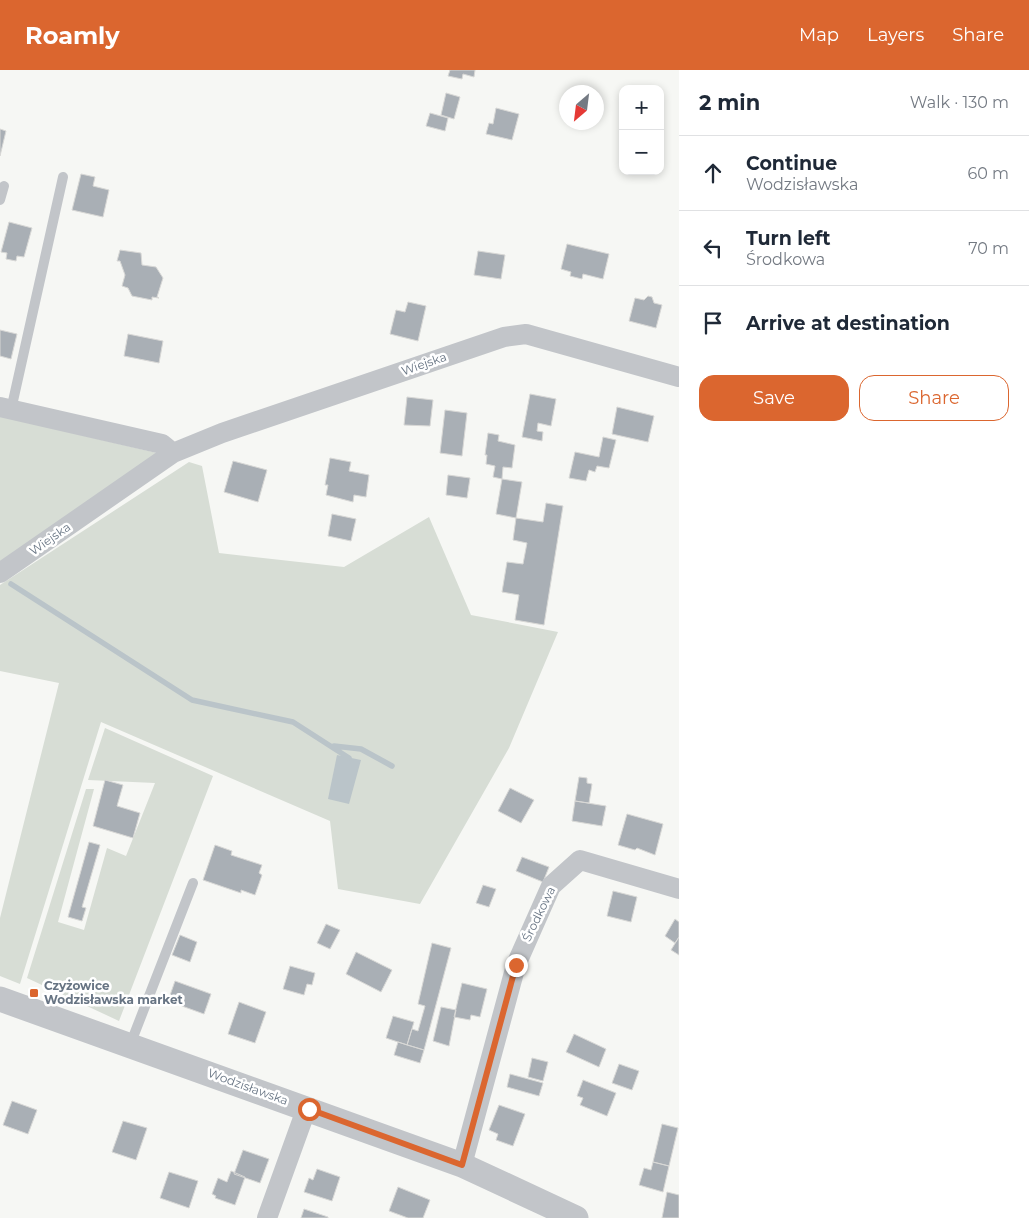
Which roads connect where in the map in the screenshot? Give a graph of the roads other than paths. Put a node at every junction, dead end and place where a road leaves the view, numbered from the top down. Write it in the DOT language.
graph roads {
  1 [pos="63,177"];
  2 [pos="4,186"];
  3 [pos="0,200"];
  4 [pos="679,377"];
  5 [pos="6,409"];
  6 [pos="173,453"];
  7 [pos="0,573"];
  8 [pos="193,883"];
  9 [pos="679,889"];
  10 [pos="0,999"];
  11 [pos="130,1045"];
  12 [pos="309,1109"];
  13 [pos="462,1165"];
  14 [pos="267,1218"];
  15 [pos="576,1218"];
  1 -- 5 [label="lane"];
  2 -- 3 [label="lane"];
  4 -- 6 [label="street, Wiejska"];
  5 -- 6 [label="street"];
  6 -- 7 [label="street, Wiejska"];
  8 -- 11 [label="lane"];
  9 -- 13 [label="street, Środkowa"];
  10 -- 11 [label="street, Wodzisławska"];
  11 -- 12 [label="street, Wodzisławska"];
  12 -- 13 [label="street, Wodzisławska"];
  12 -- 14 [label="street"];
  13 -- 15 [label="street, Wodzisławska"];
}
